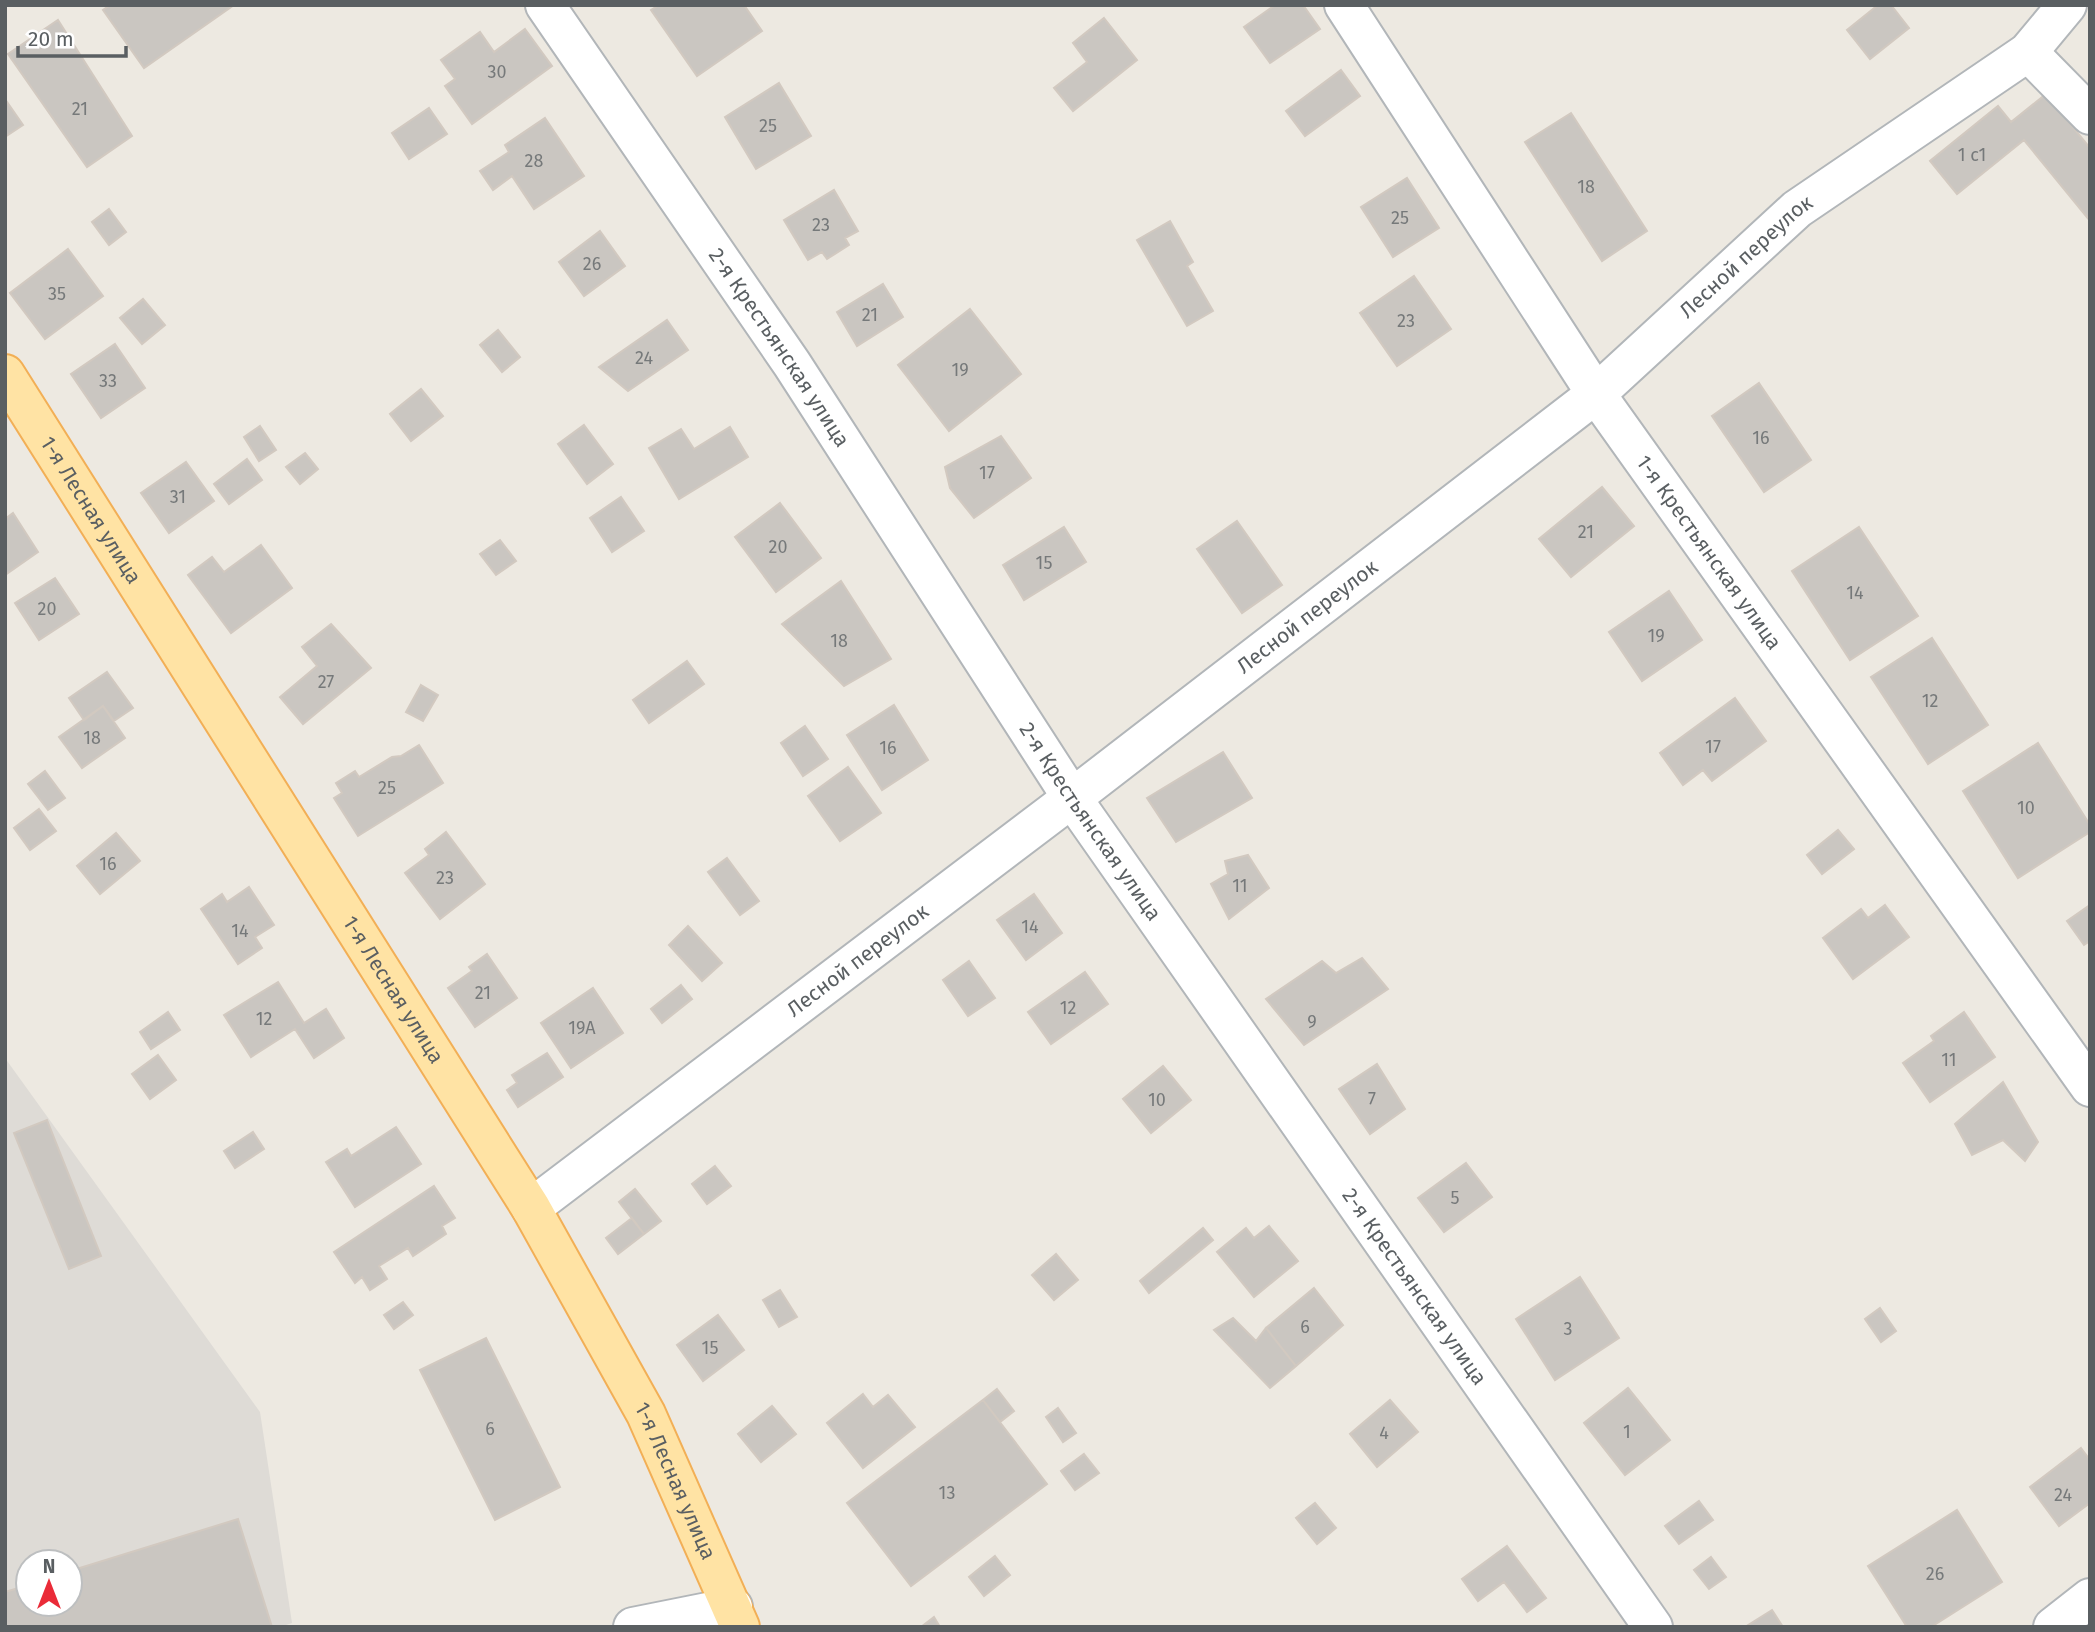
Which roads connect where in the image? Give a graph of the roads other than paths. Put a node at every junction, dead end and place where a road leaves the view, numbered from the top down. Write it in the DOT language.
graph roads {
  1 [pos="545,5"];
  2 [pos="1345,5"];
  3 [pos="2067,5"];
  4 [pos="2028,52"];
  5 [pos="2090,115"];
  6 [pos="5,374"];
  7 [pos="1596,394"];
  8 [pos="1072,798"];
  9 [pos="2090,1087"];
  10 [pos="531,1208"];
  11 [pos="2090,1598"];
  12 [pos="737,1617"];
  13 [pos="633,1627"];
  14 [pos="1653,1627"];
  15 [pos="2053,1627"];
  1 -- 8 [label="street, 2-я Крестьянская улица"];
  2 -- 7 [label="street, 1-я Крестьянская улица"];
  3 -- 4 [label="street, Лесной переулок"];
  4 -- 5 [label="street"];
  4 -- 7 [label="street, Лесной переулок"];
  6 -- 10 [label="main road, 1-я Лесная улица"];
  7 -- 8 [label="street, Лесной переулок"];
  7 -- 9 [label="street, 1-я Крестьянская улица"];
  8 -- 10 [label="street, Лесной переулок"];
  8 -- 14 [label="street, 2-я Крестьянская улица"];
  10 -- 12 [label="main road, 1-я Лесная улица"];
  11 -- 15 [label="street"];
  12 -- 13 [label="street"];
}
